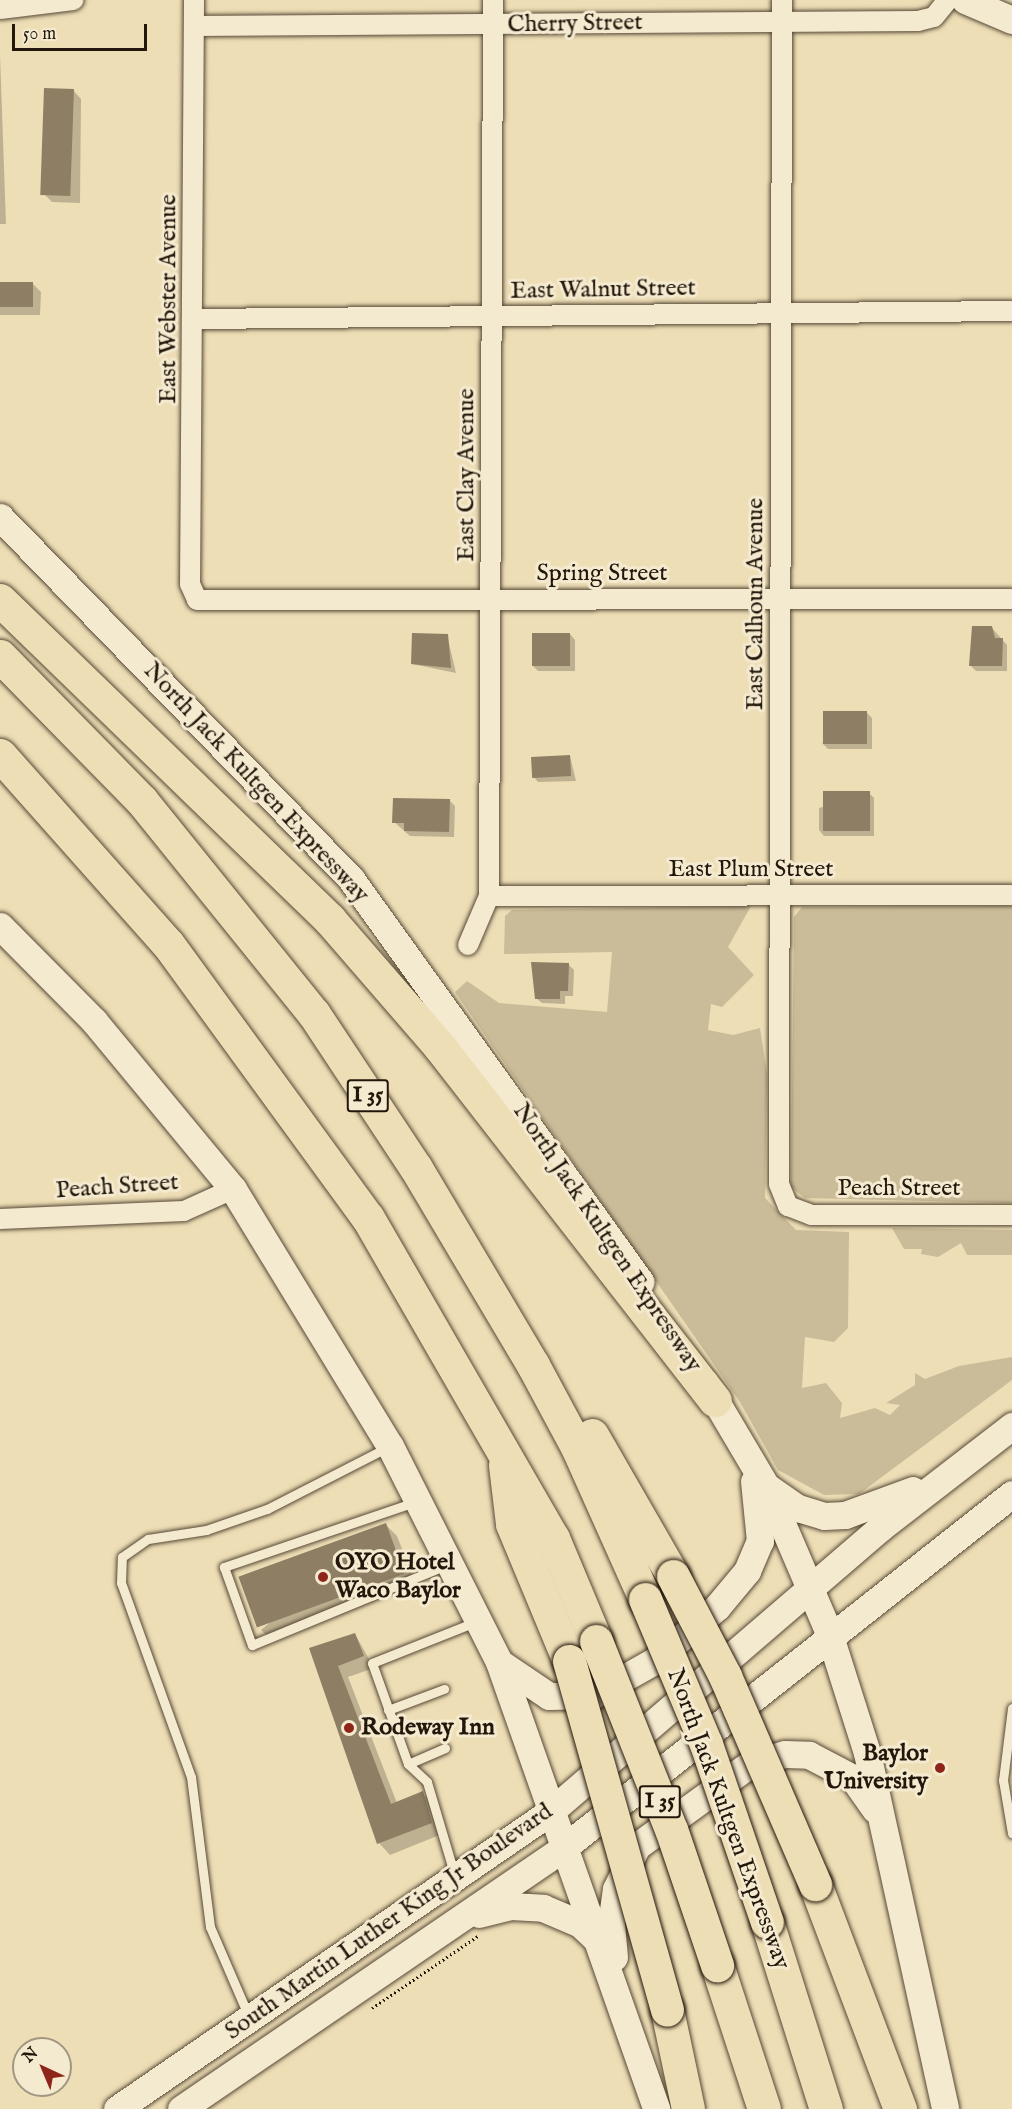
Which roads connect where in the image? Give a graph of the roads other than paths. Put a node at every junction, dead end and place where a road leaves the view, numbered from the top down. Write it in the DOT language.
graph roads {
  1 [pos="73,0"];
  2 [pos="194,0"];
  3 [pos="493,0"];
  4 [pos="783,0"];
  5 [pos="948,0"];
  6 [pos="965,0"];
  7 [pos="0,9"];
  8 [pos="1012,20"];
  9 [pos="783,22"];
  10 [pos="493,24"];
  11 [pos="194,26"];
  12 [pos="1012,311"];
  13 [pos="782,314"];
  14 [pos="493,316"];
  15 [pos="195,319"];
  16 [pos="0,517"];
  17 [pos="195,596"];
  18 [pos="1012,599"];
  19 [pos="0,600"];
  20 [pos="493,600"];
  21 [pos="782,600"];
  22 [pos="0,656"];
  23 [pos="0,755"];
  24 [pos="1012,895"];
  25 [pos="489,896"];
  26 [pos="778,896"];
  27 [pos="0,926"];
  28 [pos="468,945"];
  29 [pos="416,1168"];
  30 [pos="232,1189"];
  31 [pos="788,1206"];
  32 [pos="1012,1215"];
  33 [pos="0,1219"];
  34 [pos="716,1400"];
  35 [pos="1012,1426"];
  36 [pos="734,1430"];
  37 [pos="390,1446"];
  38 [pos="503,1449"];
  39 [pos="950,1473"];
  40 [pos="766,1486"];
  41 [pos="1012,1494"];
  42 [pos="420,1500"];
  43 [pos="453,1562"];
  44 [pos="812,1588"];
  45 [pos="480,1620"];
  46 [pos="829,1633"];
  47 [pos="499,1662"];
  48 [pos="444,1689"];
  49 [pos="1012,1708"];
  50 [pos="388,1710"];
  51 [pos="445,1748"];
  52 [pos="408,1764"];
  53 [pos="549,1812"];
  54 [pos="884,1826"];
  55 [pos="1012,1833"];
  56 [pos="562,1849"];
  57 [pos="456,1881"];
  58 [pos="458,1921"];
  59 [pos="599,1942"];
  60 [pos="618,1991"];
  61 [pos="250,2019"];
  62 [pos="117,2109"];
  63 [pos="181,2109"];
  64 [pos="656,2109"];
  65 [pos="688,2109"];
  66 [pos="764,2109"];
  67 [pos="826,2109"];
  68 [pos="900,2109"];
  69 [pos="945,2109"];
  1 -- 7 [label="street"];
  2 -- 11 [label="street, East Webster Avenue"];
  3 -- 10 [label="street, East Clay Avenue"];
  4 -- 9 [label="street, East Calhoun Avenue"];
  5 -- 9 [label="street, Cherry Street"];
  6 -- 8 [label="main road"];
  9 -- 10 [label="street, Cherry Street"];
  9 -- 13 [label="street, East Calhoun Avenue"];
  10 -- 11 [label="street, Cherry Street"];
  10 -- 14 [label="street, East Clay Avenue"];
  11 -- 15 [label="street, East Webster Avenue"];
  12 -- 13 [label="street, East Walnut Street"];
  13 -- 14 [label="street, East Walnut Street"];
  13 -- 21 [label="street, East Calhoun Avenue"];
  14 -- 15 [label="street, East Walnut Street"];
  14 -- 20 [label="street, East Clay Avenue"];
  15 -- 17 [label="street, East Webster Avenue"];
  16 -- 34 [label="main road, North Jack Kultgen Expressway"];
  17 -- 20 [label="street, Spring Street"];
  18 -- 21 [label="street, Spring Street"];
  19 -- 34 [label="highway"];
  20 -- 21 [label="street, Spring Street"];
  20 -- 25 [label="street, East Clay Avenue"];
  21 -- 26 [label="street, East Calhoun Avenue"];
  22 -- 29 [label="highway, North Jack Kultgen Expressway / I 35"];
  23 -- 38 [label="highway, I 35"];
  24 -- 26 [label="street, East Plum Street"];
  25 -- 26 [label="street, East Plum Street"];
  25 -- 28 [label="street, East Clay Avenue"];
  26 -- 31 [label="street, East Calhoun Avenue"];
  27 -- 30 [label="main road"];
  29 -- 67 [label="highway, North Jack Kultgen Expressway / I 35, bridge"];
  29 -- 68 [label="highway, bridge"];
  30 -- 33 [label="street, Peach Street"];
  30 -- 37 [label="main road"];
  31 -- 32 [label="street, Peach Street"];
  34 -- 36 [label="main road, North Jack Kultgen Expressway"];
  35 -- 39 [label="main road, South Martin Luther King Jr Boulevard"];
  36 -- 40 [label="main road, North Jack Kultgen Expressway"];
  36 -- 47 [label="main road"];
  37 -- 42 [label="main road"];
  37 -- 61 [label="lane"];
  38 -- 65 [label="highway, bridge"];
  38 -- 66 [label="highway, I 35, bridge"];
  39 -- 40 [label="main road"];
  39 -- 44 [label="main road, South Martin Luther King Jr Boulevard"];
  40 -- 44 [label="main road, North Jack Kultgen Expressway"];
  41 -- 46 [label="main road, South Martin Luther King Jr Boulevard"];
  42 -- 43 [label="main road"];
  42 -- 43 [label="lane"];
  43 -- 45 [label="main road"];
  44 -- 46 [label="main road, North Jack Kultgen Expressway"];
  44 -- 53 [label="main road, South Martin Luther King Jr Boulevard"];
  45 -- 47 [label="main road"];
  45 -- 50 [label="lane"];
  46 -- 54 [label="main road, North Jack Kultgen Expressway"];
  46 -- 56 [label="main road, South Martin Luther King Jr Boulevard"];
  47 -- 53 [label="main road"];
  48 -- 50 [label="lane"];
  49 -- 55 [label="lane"];
  50 -- 52 [label="lane"];
  51 -- 52 [label="lane"];
  52 -- 57 [label="lane"];
  53 -- 56 [label="main road"];
  53 -- 57 [label="main road, South Martin Luther King Jr Boulevard"];
  54 -- 60 [label="main road"];
  54 -- 69 [label="main road, North Jack Kultgen Expressway"];
  56 -- 58 [label="main road, South Martin Luther King Jr Boulevard"];
  56 -- 59 [label="main road"];
  57 -- 61 [label="main road, South Martin Luther King Jr Boulevard"];
  58 -- 59 [label="main road"];
  58 -- 63 [label="main road, South Martin Luther King Jr Boulevard"];
  59 -- 60 [label="main road"];
  60 -- 64 [label="main road"];
  61 -- 62 [label="main road, South Martin Luther King Jr Boulevard"];
}
